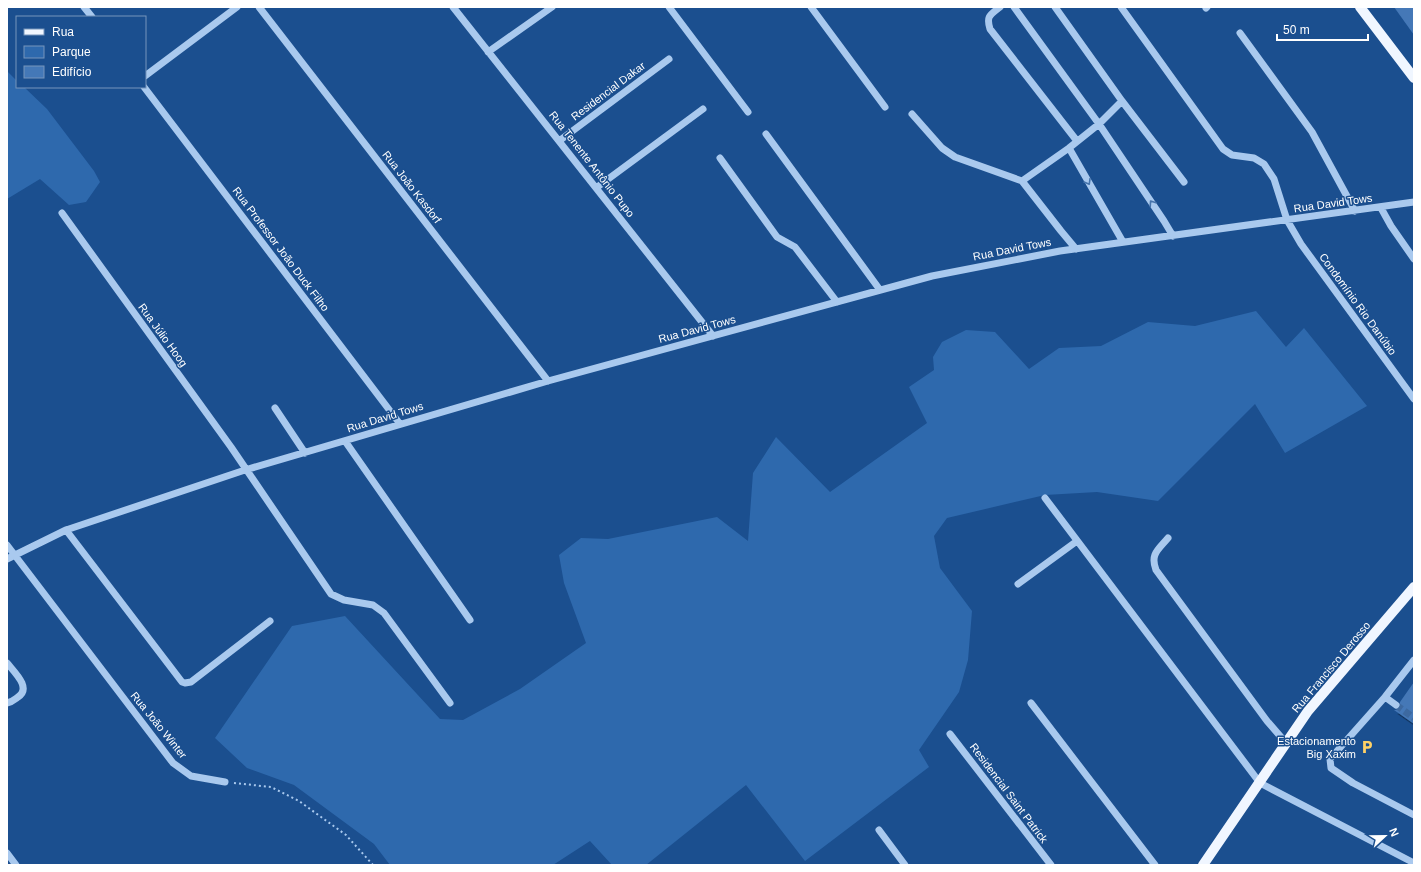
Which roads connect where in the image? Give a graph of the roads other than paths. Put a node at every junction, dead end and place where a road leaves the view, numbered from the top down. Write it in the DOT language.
graph roads {
  1 [pos="84,7"];
  2 [pos="237,7"];
  3 [pos="259,7"];
  4 [pos="552,7"];
  5 [pos="669,7"];
  6 [pos="810,7"];
  7 [pos="1000,7"];
  8 [pos="1014,7"];
  9 [pos="1055,7"];
  10 [pos="1121,7"];
  11 [pos="1360,7"];
  12 [pos="455,8"];
  13 [pos="91,16"];
  14 [pos="1240,33"];
  15 [pos="488,52"];
  16 [pos="669,59"];
  17 [pos="146,75"];
  18 [pos="1414,78"];
  19 [pos="145,88"];
  20 [pos="1122,101"];
  21 [pos="886,107"];
  22 [pos="703,109"];
  23 [pos="748,112"];
  24 [pos="912,114"];
  25 [pos="1099,124"];
  26 [pos="766,134"];
  27 [pos="559,141"];
  28 [pos="1077,142"];
  29 [pos="1069,148"];
  30 [pos="720,158"];
  31 [pos="1022,181"];
  32 [pos="1184,182"];
  33 [pos="596,188"];
  34 [pos="1414,202"];
  35 [pos="1382,208"];
  36 [pos="1355,211"];
  37 [pos="62,213"];
  38 [pos="1287,220"];
  39 [pos="1173,236"];
  40 [pos="1123,242"];
  41 [pos="1076,249"];
  42 [pos="1414,258"];
  43 [pos="880,290"];
  44 [pos="837,302"];
  45 [pos="713,336"];
  46 [pos="548,381"];
  47 [pos="1414,399"];
  48 [pos="275,408"];
  49 [pos="400,424"];
  50 [pos="344,441"];
  51 [pos="305,452"];
  52 [pos="245,470"];
  53 [pos="1045,498"];
  54 [pos="66,530"];
  55 [pos="1168,538"];
  56 [pos="1077,541"];
  57 [pos="7,545"];
  58 [pos="14,555"];
  59 [pos="7,559"];
  60 [pos="1018,584"];
  61 [pos="1414,587"];
  62 [pos="470,620"];
  63 [pos="270,621"];
  64 [pos="1414,660"];
  65 [pos="7,663"];
  66 [pos="1385,698"];
  67 [pos="7,703"];
  68 [pos="450,703"];
  69 [pos="1032,703"];
  70 [pos="1396,705"];
  71 [pos="950,734"];
  72 [pos="1286,744"];
  73 [pos="225,782"];
  74 [pos="1260,783"];
  75 [pos="1414,815"];
  76 [pos="879,830"];
  77 [pos="7,853"];
  78 [pos="1414,863"];
  79 [pos="16,865"];
  80 [pos="905,865"];
  81 [pos="1051,865"];
  82 [pos="1154,865"];
  83 [pos="1204,865"];
  1 -- 13 [label="street"];
  2 -- 17 [label="street"];
  3 -- 46 [label="street, Rua João Kasdorf"];
  4 -- 15 [label="street"];
  5 -- 23 [label="street"];
  6 -- 21 [label="street"];
  7 -- 28 [label="street"];
  8 -- 25 [label="street"];
  9 -- 20 [label="street"];
  10 -- 38 [label="street, Condomínio Rio Danúbio"];
  11 -- 18 [label="main road"];
  12 -- 15 [label="street, Rua Tenente Antônio Pupo"];
  14 -- 36 [label="street"];
  15 -- 27 [label="street, Rua Tenente Antônio Pupo"];
  16 -- 27 [label="street, Residencial Dakar"];
  19 -- 49 [label="street, Rua Professor João Duck Filho"];
  20 -- 25 [label="street"];
  20 -- 32 [label="street"];
  22 -- 33 [label="street"];
  24 -- 31 [label="street"];
  25 -- 28 [label="street"];
  39 -- 25 [label="street, one-way"];
  26 -- 43 [label="street"];
  27 -- 33 [label="street, Rua Tenente Antônio Pupo"];
  28 -- 29 [label="street"];
  29 -- 31 [label="street"];
  29 -- 40 [label="street, one-way"];
  30 -- 44 [label="street"];
  31 -- 41 [label="street"];
  33 -- 45 [label="street, Rua Tenente Antônio Pupo"];
  34 -- 35 [label="street, Rua David Tows"];
  35 -- 36 [label="street, Rua David Tows"];
  35 -- 42 [label="street"];
  36 -- 38 [label="street, Rua David Tows"];
  37 -- 52 [label="street, Rua Júlio Hoog"];
  38 -- 39 [label="street, Rua David Tows"];
  38 -- 47 [label="street, Condomínio Rio Danúbio"];
  39 -- 40 [label="street, Rua David Tows"];
  40 -- 41 [label="street, Rua David Tows"];
  41 -- 43 [label="street, Rua David Tows"];
  43 -- 44 [label="street, Rua David Tows"];
  44 -- 45 [label="street, Rua David Tows"];
  45 -- 46 [label="street, Rua David Tows"];
  46 -- 49 [label="street, Rua David Tows"];
  48 -- 51 [label="street"];
  49 -- 50 [label="street, Rua David Tows"];
  50 -- 51 [label="street, Rua David Tows"];
  50 -- 62 [label="street"];
  51 -- 52 [label="street, Rua David Tows"];
  52 -- 54 [label="street, Rua David Tows"];
  52 -- 68 [label="street, Rua Júlio Hoog"];
  53 -- 56 [label="street"];
  54 -- 58 [label="street, Rua David Tows"];
  54 -- 63 [label="street"];
  55 -- 72 [label="street"];
  56 -- 60 [label="street"];
  56 -- 74 [label="street"];
  57 -- 58 [label="street, Rua João Winter"];
  58 -- 59 [label="street, Rua David Tows"];
  58 -- 73 [label="street, Rua João Winter"];
  61 -- 72 [label="main road, Rua Francisco Derosso"];
  64 -- 66 [label="street"];
  65 -- 67 [label="street"];
  66 -- 70 [label="street"];
  66 -- 75 [label="street"];
  69 -- 82 [label="street"];
  71 -- 81 [label="street, Residencial Saint Patrick"];
  72 -- 74 [label="main road, Rua Francisco Derosso"];
  74 -- 78 [label="street"];
  74 -- 83 [label="main road, Rua Francisco Derosso"];
  76 -- 80 [label="street"];
  77 -- 79 [label="street"];
}
